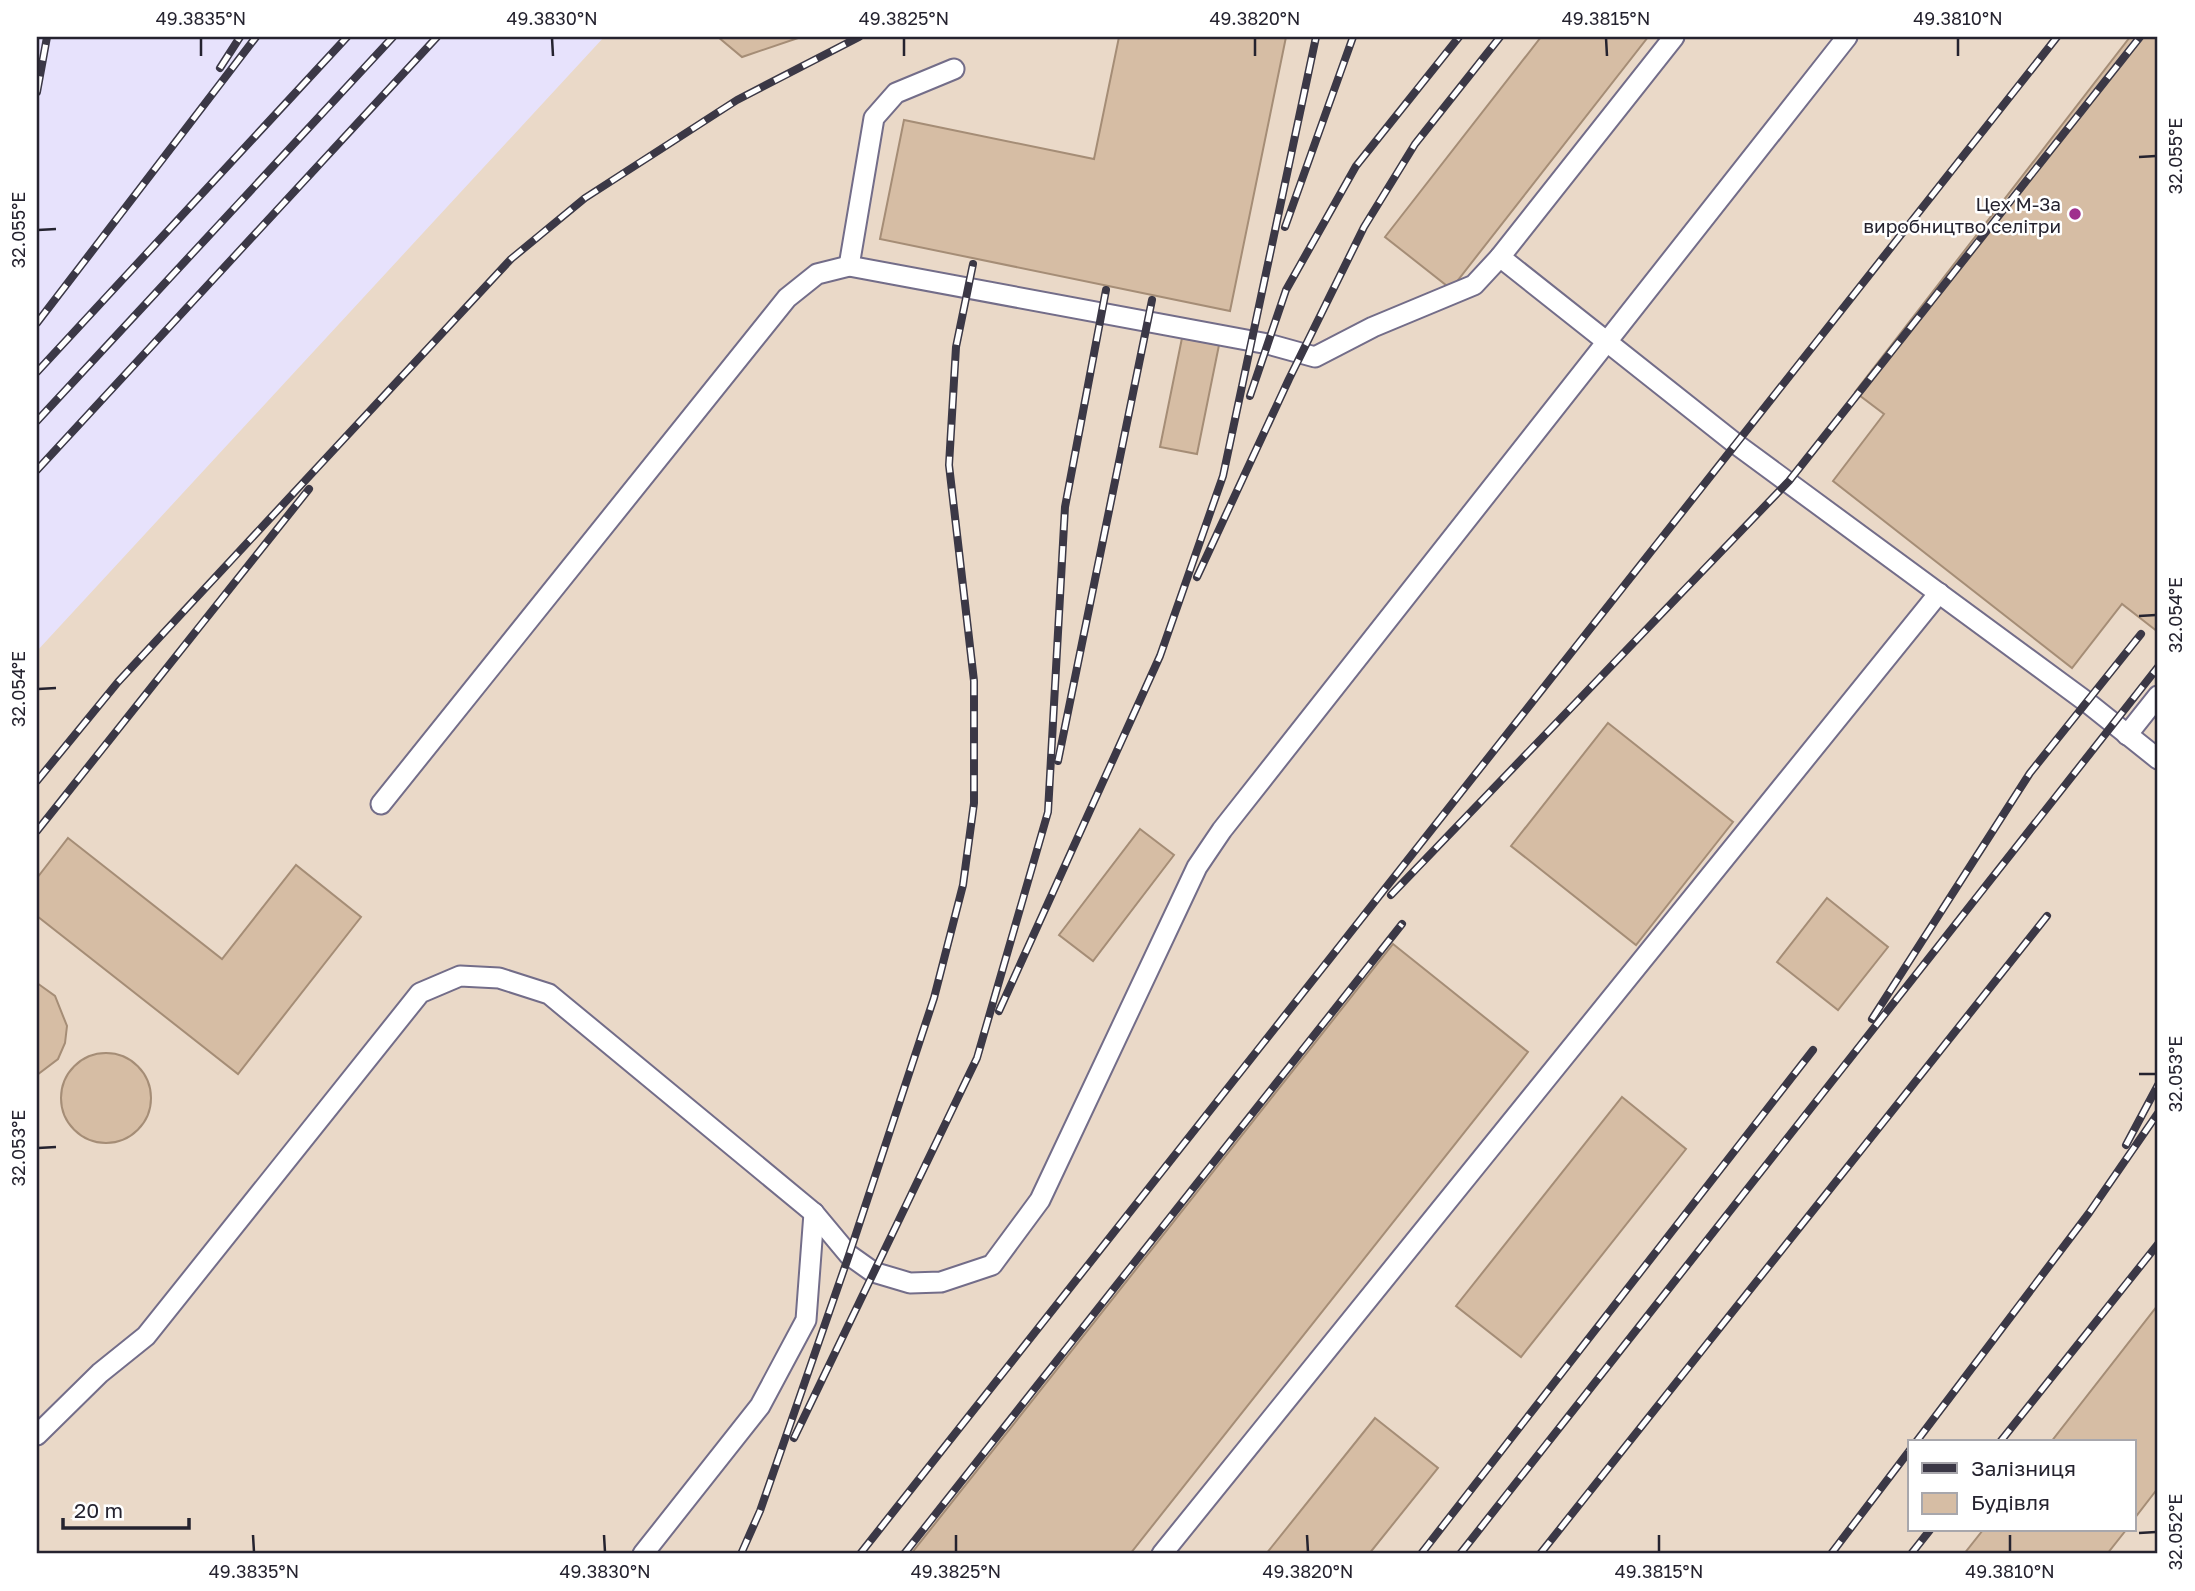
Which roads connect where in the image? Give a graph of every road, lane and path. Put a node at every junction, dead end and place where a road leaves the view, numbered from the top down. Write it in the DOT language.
graph roads {
  1 [pos="1674,37"];
  2 [pos="1847,37"];
  3 [pos="954,69"];
  4 [pos="1500,257"];
  5 [pos="849,267"];
  6 [pos="1606,342"];
  7 [pos="1939,593"];
  8 [pos="2158,696"];
  9 [pos="2127,735"];
  10 [pos="2158,759"];
  11 [pos="381,804"];
  12 [pos="814,1213"];
  13 [pos="37,1435"];
  14 [pos="643,1554"];
  15 [pos="1162,1554"];
  1 -- 4 [label="lane"];
  2 -- 6 [label="lane"];
  3 -- 5 [label="lane"];
  4 -- 5 [label="lane"];
  4 -- 6 [label="lane"];
  5 -- 11 [label="lane"];
  6 -- 7 [label="lane"];
  6 -- 12 [label="lane"];
  7 -- 9 [label="lane"];
  7 -- 15 [label="lane"];
  8 -- 9 [label="lane"];
  9 -- 10 [label="lane"];
  12 -- 13 [label="lane"];
  12 -- 14 [label="lane"];
}
